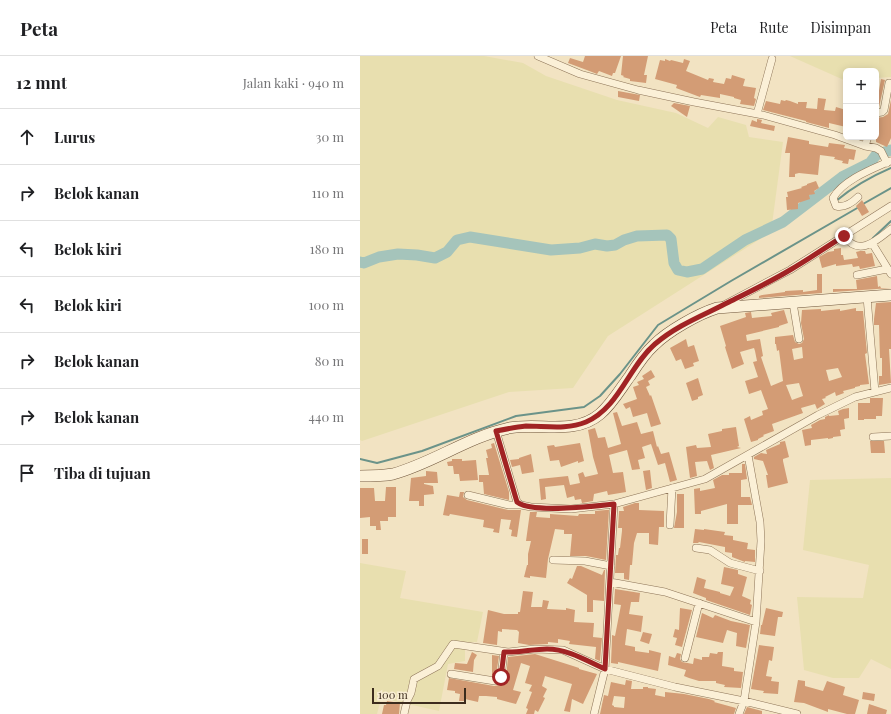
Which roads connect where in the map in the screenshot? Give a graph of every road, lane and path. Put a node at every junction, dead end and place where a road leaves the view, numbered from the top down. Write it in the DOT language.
graph roads {
  1 [pos="538,56"];
  2 [pos="772,59"];
  3 [pos="889,83"];
  4 [pos="879,112"];
  5 [pos="757,114"];
  6 [pos="867,140"];
  7 [pos="865,146"];
  8 [pos="888,161"];
  9 [pos="858,197"];
  10 [pos="891,206"];
  11 [pos="891,230"];
  12 [pos="844,236"];
  13 [pos="873,242"];
  14 [pos="889,272"];
  15 [pos="857,275"];
  16 [pos="891,295"];
  17 [pos="867,297"];
  18 [pos="793,303"];
  19 [pos="717,308"];
  20 [pos="799,339"];
  21 [pos="891,388"];
  22 [pos="875,392"];
  23 [pos="496,431"];
  24 [pos="873,436"];
  25 [pos="891,436"];
  26 [pos="748,455"];
  27 [pos="360,476"];
  28 [pos="672,488"];
  29 [pos="468,495"];
  30 [pos="614,504"];
  31 [pos="521,505"];
  32 [pos="670,525"];
  33 [pos="696,548"];
  34 [pos="554,560"];
  35 [pos="611,566"];
  36 [pos="760,571"];
  37 [pos="610,582"];
  38 [pos="699,603"];
  39 [pos="756,622"];
  40 [pos="504,652"];
  41 [pos="685,658"];
  42 [pos="605,669"];
  43 [pos="451,674"];
  44 [pos="744,701"];
  45 [pos="404,714"];
  46 [pos="594,714"];
  47 [pos="739,714"];
  48 [pos="797,714"];
  1 -- 5 [label="street"];
  2 -- 5 [label="street"];
  3 -- 4 [label="street"];
  5 -- 7 [label="street"];
  6 -- 7 [label="street"];
  7 -- 8 [label="street"];
  8 -- 9 [label="street"];
  10 -- 12 [label="street"];
  11 -- 13 [label="street"];
  12 -- 13 [label="street"];
  12 -- 19 [label="street"];
  13 -- 14 [label="street"];
  14 -- 15 [label="street"];
  16 -- 17 [label="street"];
  17 -- 18 [label="street"];
  17 -- 22 [label="street"];
  18 -- 19 [label="street"];
  18 -- 20 [label="street"];
  19 -- 23 [label="street"];
  21 -- 22 [label="street"];
  22 -- 26 [label="street"];
  23 -- 27 [label="street"];
  23 -- 31 [label="street"];
  24 -- 25 [label="street"];
  26 -- 28 [label="street"];
  26 -- 36 [label="street"];
  28 -- 30 [label="street"];
  28 -- 32 [label="street"];
  29 -- 31 [label="street"];
  30 -- 31 [label="street"];
  30 -- 35 [label="street"];
  33 -- 36 [label="street"];
  34 -- 35 [label="street"];
  35 -- 37 [label="street"];
  36 -- 39 [label="street"];
  37 -- 38 [label="street"];
  37 -- 42 [label="street"];
  38 -- 39 [label="street"];
  38 -- 41 [label="street"];
  39 -- 44 [label="street"];
  40 -- 42 [label="street"];
  40 -- 43 [label="street"];
  40 -- 45 [label="street"];
  42 -- 44 [label="street"];
  42 -- 46 [label="street"];
  44 -- 47 [label="street"];
  44 -- 48 [label="street"];
}
